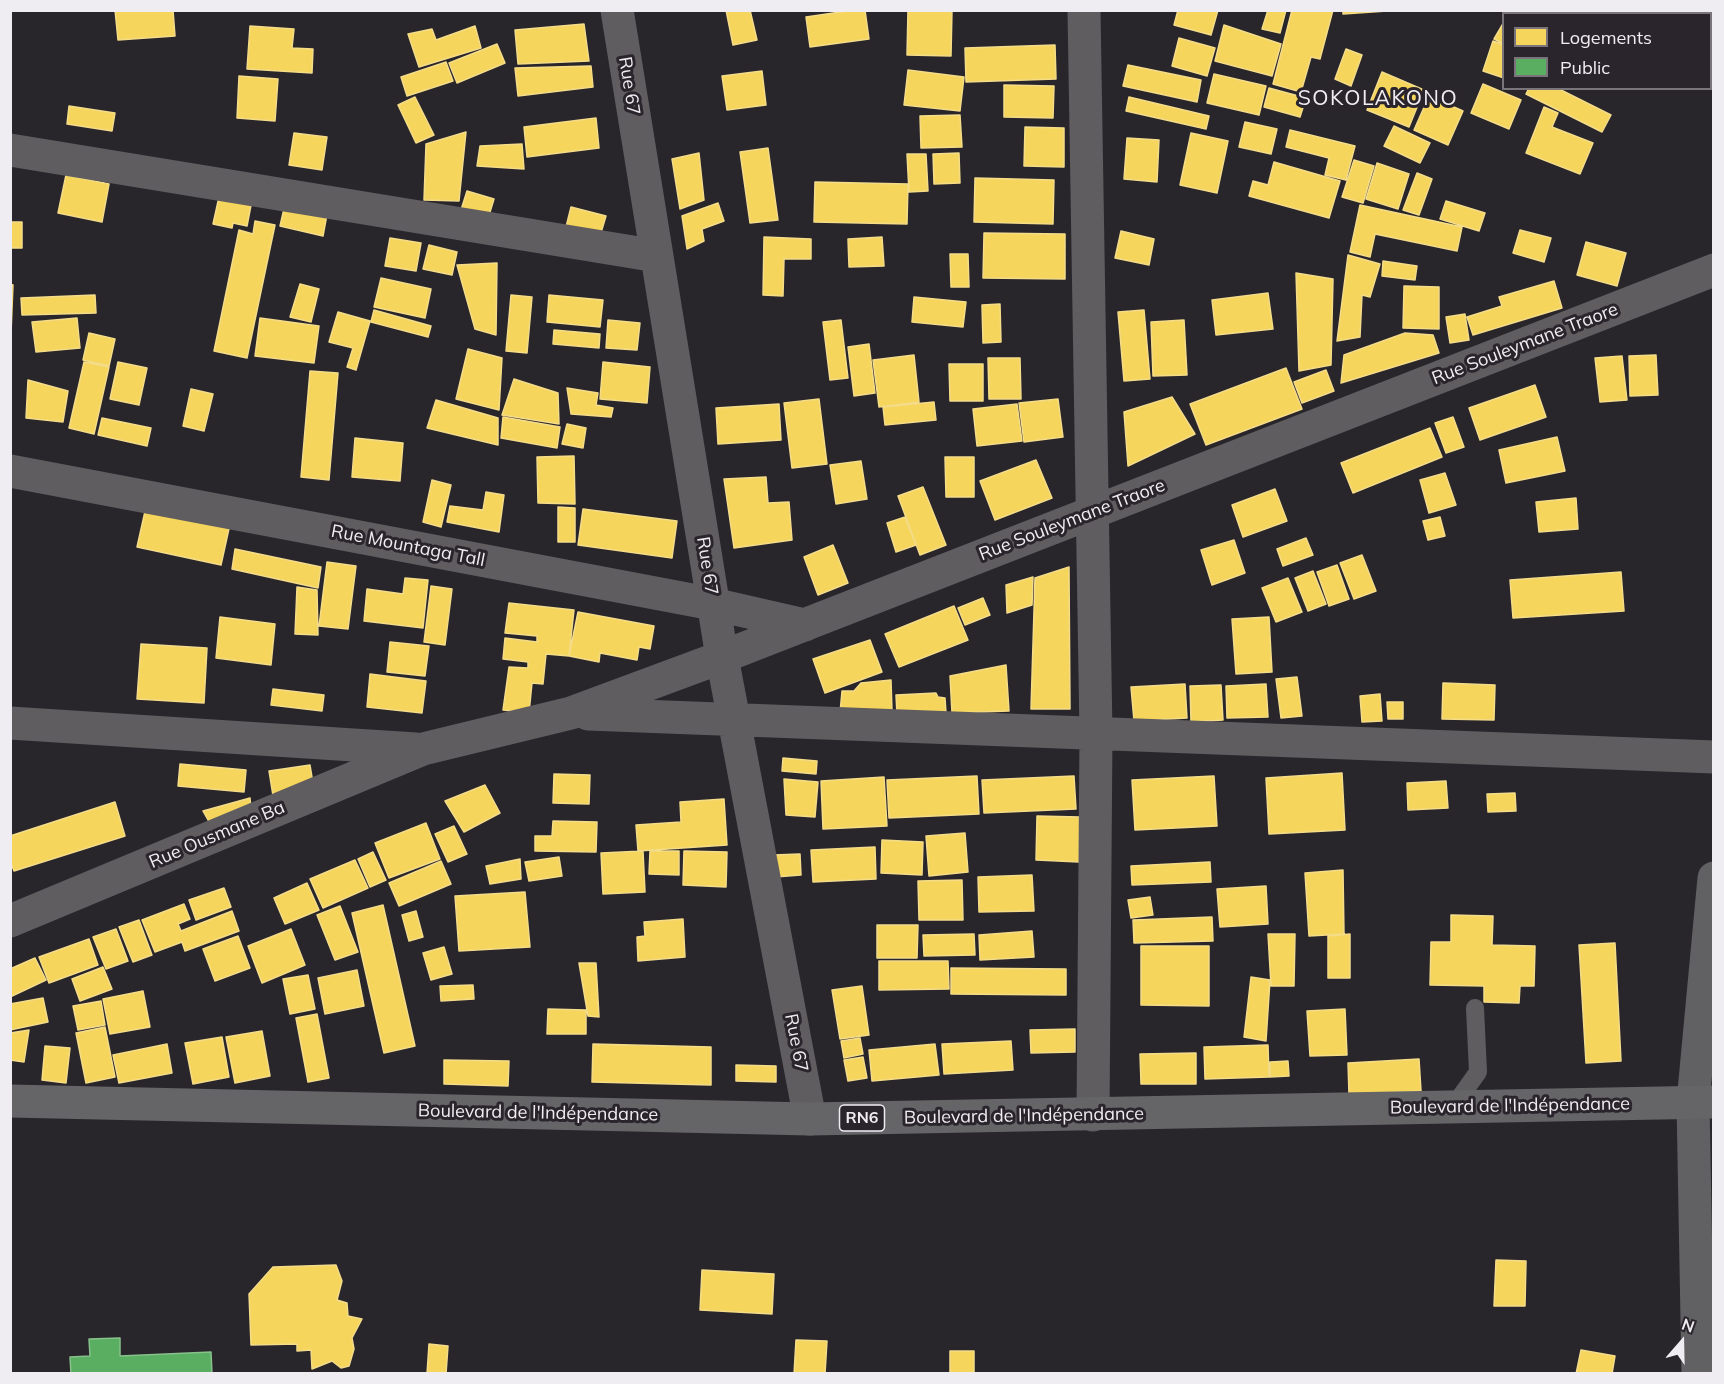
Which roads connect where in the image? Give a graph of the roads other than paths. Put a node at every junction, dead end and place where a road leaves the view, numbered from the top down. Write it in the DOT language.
graph roads {
  1 [pos="617,10"];
  2 [pos="1084,10"];
  3 [pos="10,150"];
  4 [pos="657,256"];
  5 [pos="1713,270"];
  6 [pos="10,471"];
  7 [pos="1094,512"];
  8 [pos="713,604"];
  9 [pos="805,625"];
  10 [pos="722,657"];
  11 [pos="572,713"];
  12 [pos="735,719"];
  13 [pos="10,723"];
  14 [pos="1096,734"];
  15 [pos="423,749"];
  16 [pos="1713,758"];
  17 [pos="1713,878"];
  18 [pos="10,921"];
  19 [pos="1475,1008"];
  20 [pos="10,1101"];
  21 [pos="1703,1102"];
  22 [pos="1453,1107"];
  23 [pos="1093,1115"];
  24 [pos="810,1119"];
  25 [pos="1698,1374"];
  1 -- 4 [label="street, Rue 67"];
  2 -- 7 [label="street"];
  3 -- 4 [label="street"];
  4 -- 8 [label="street, Rue 67"];
  5 -- 7 [label="street, Rue Souleymane Traore"];
  6 -- 8 [label="street, Rue Mountaga Tall"];
  7 -- 9 [label="street, Rue Souleymane Traore"];
  7 -- 14 [label="street"];
  8 -- 9 [label="street, Rue Mountaga Tall"];
  8 -- 10 [label="street, Rue 67"];
  9 -- 10 [label="street, Rue Souleymane Traore"];
  10 -- 11 [label="street, Rue Souleymane Traore"];
  10 -- 12 [label="street, Rue 67"];
  11 -- 12 [label="street"];
  11 -- 15 [label="street, Rue Souleymane Traore"];
  12 -- 14 [label="street"];
  12 -- 24 [label="street, Rue 67"];
  13 -- 15 [label="street"];
  14 -- 16 [label="street"];
  14 -- 23 [label="street"];
  15 -- 18 [label="street, Rue Ousmane Ba"];
  17 -- 21 [label="main road"];
  19 -- 22 [label="lane"];
  20 -- 24 [label="highway, Boulevard de l'Indépendance / RN6"];
  21 -- 22 [label="highway, Boulevard de l'Indépendance / RN6"];
  21 -- 25 [label="main road"];
  22 -- 23 [label="highway, Boulevard de l'Indépendance / RN6"];
  23 -- 24 [label="highway, Boulevard de l'Indépendance / RN6"];
}
